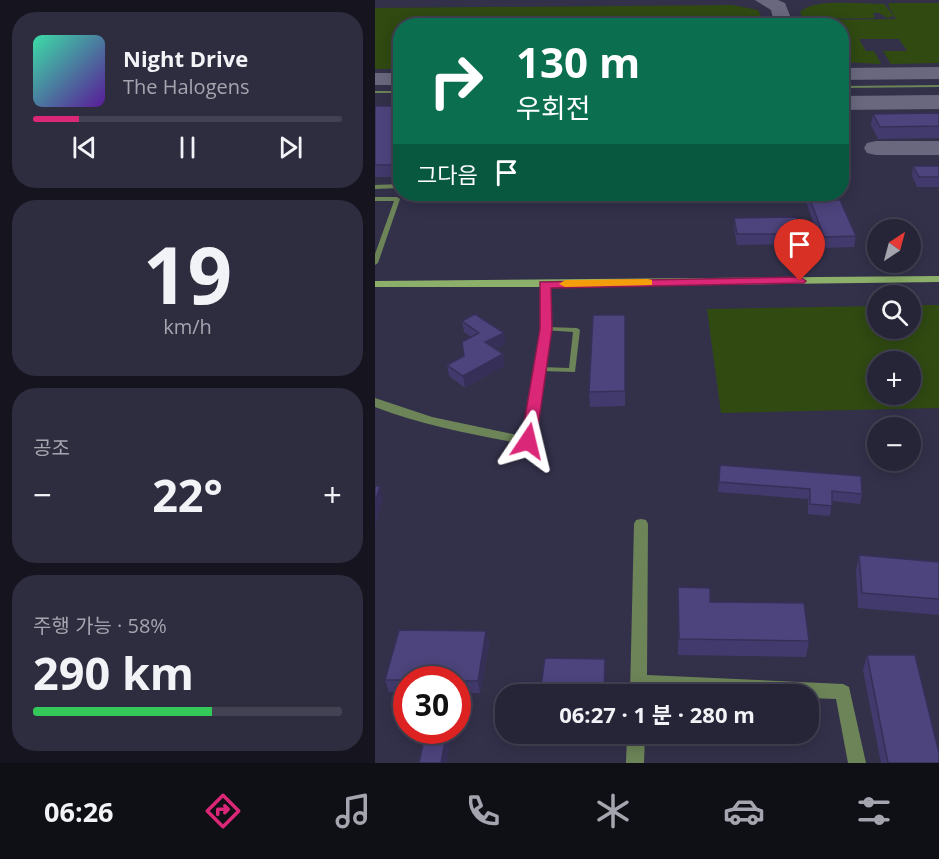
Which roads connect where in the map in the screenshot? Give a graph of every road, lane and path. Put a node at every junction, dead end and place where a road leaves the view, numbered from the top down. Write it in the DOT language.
graph roads {
  1 [pos="939,86"];
  2 [pos="849,87"];
  3 [pos="375,92"];
  4 [pos="393,92"];
  5 [pos="393,186"];
  6 [pos="375,187"];
  7 [pos="393,199"];
  8 [pos="375,200"];
  9 [pos="396,201"];
  10 [pos="375,263"];
  11 [pos="939,279"];
  12 [pos="375,284"];
  13 [pos="545,284"];
  14 [pos="546,329"];
  15 [pos="541,369"];
  16 [pos="375,402"];
  17 [pos="641,524"];
  18 [pos="638,684"];
  19 [pos="819,692"];
  20 [pos="636,744"];
  21 [pos="635,763"];
  22 [pos="857,763"];
  1 -- 2 [label="lane"];
  3 -- 4 [label="lane"];
  5 -- 6 [label="lane"];
  7 -- 8 [label="lane"];
  9 -- 10 [label="lane"];
  11 -- 13 [label="street"];
  12 -- 13 [label="street"];
  13 -- 14 [label="street"];
  14 -- 15 [label="street"];
  14 -- 15 [label="lane"];
  15 -- 16 [label="street"];
  17 -- 18 [label="street"];
  19 -- 22 [label="street"];
  20 -- 21 [label="street"];
}
